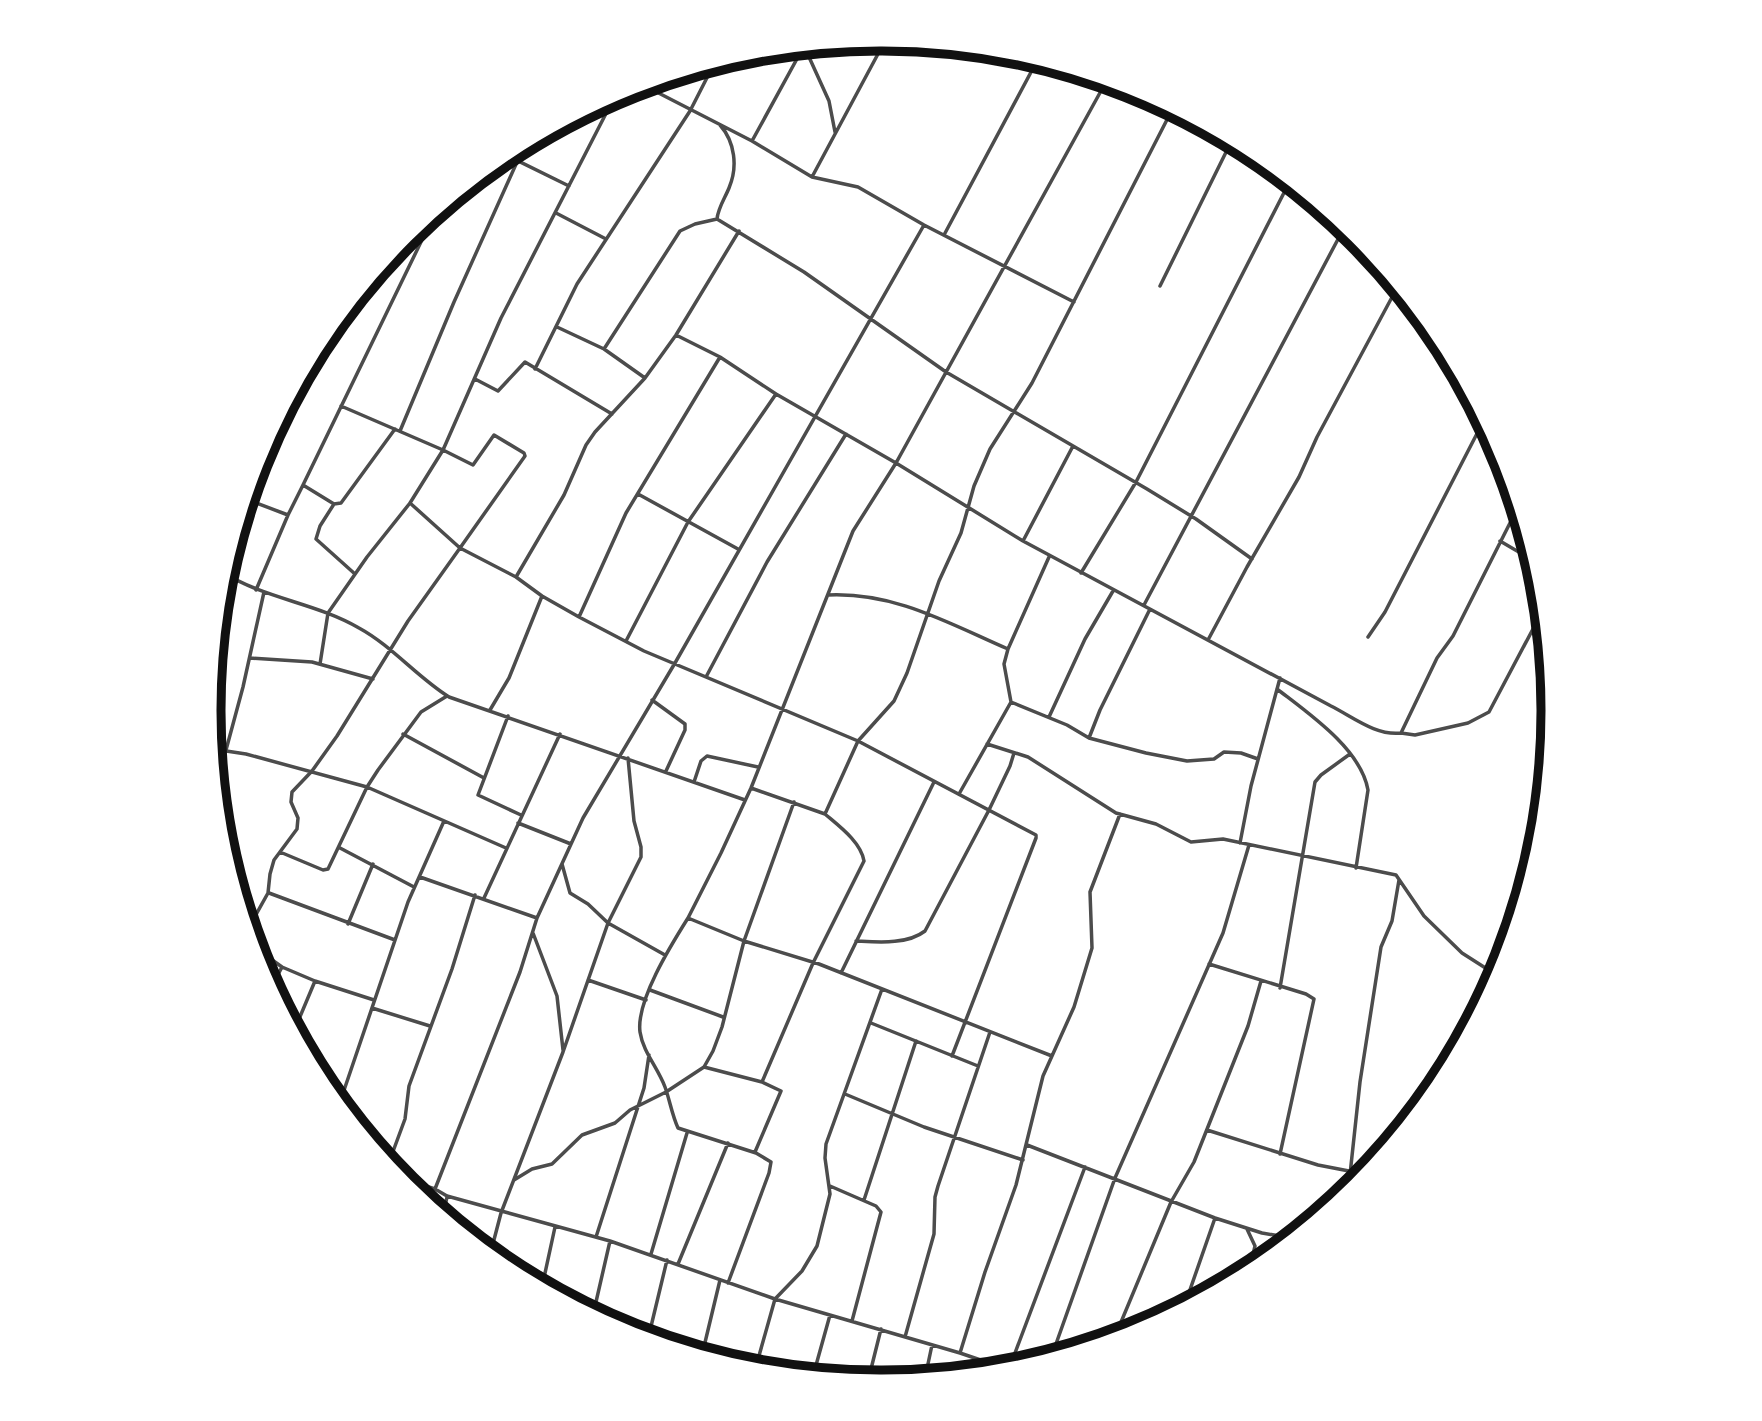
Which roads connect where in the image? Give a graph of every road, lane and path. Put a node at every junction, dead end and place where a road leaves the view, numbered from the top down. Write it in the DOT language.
graph roads {
  1 [pos="879,51"];
  2 [pos="808,55"];
  3 [pos="799,56"];
  4 [pos="1033,68"];
  5 [pos="709,73"];
  6 [pos="1102,89"];
  7 [pos="654,91"];
  8 [pos="609,110"];
  9 [pos="690,111"];
  10 [pos="1168,117"];
  11 [pos="720,125"];
  12 [pos="835,133"];
  13 [pos="752,141"];
  14 [pos="1228,150"];
  15 [pos="517,162"];
  16 [pos="812,177"];
  17 [pos="569,186"];
  18 [pos="1286,189"];
  19 [pos="556,213"];
  20 [pos="717,219"];
  21 [pos="924,225"];
  22 [pos="739,232"];
  23 [pos="425,234"];
  24 [pos="944,235"];
  25 [pos="1340,236"];
  26 [pos="606,239"];
  27 [pos="1004,266"];
  28 [pos="1160,286"];
  29 [pos="1393,295"];
  30 [pos="1074,302"];
  31 [pos="872,320"];
  32 [pos="557,327"];
  33 [pos="676,335"];
  34 [pos="604,349"];
  35 [pos="720,357"];
  36 [pos="535,369"];
  37 [pos="946,372"];
  38 [pos="645,378"];
  39 [pos="475,379"];
  40 [pos="776,394"];
  41 [pos="341,406"];
  42 [pos="1014,411"];
  43 [pos="612,414"];
  44 [pos="815,415"];
  45 [pos="394,429"];
  46 [pos="400,431"];
  47 [pos="1478,431"];
  48 [pos="846,434"];
  49 [pos="1073,446"];
  50 [pos="443,450"];
  51 [pos="896,463"];
  52 [pos="1136,482"];
  53 [pos="303,485"];
  54 [pos="638,494"];
  55 [pos="255,502"];
  56 [pos="410,503"];
  57 [pos="334,504"];
  58 [pos="967,509"];
  59 [pos="288,515"];
  60 [pos="1191,516"];
  61 [pos="1512,519"];
  62 [pos="688,522"];
  63 [pos="1023,541"];
  64 [pos="1500,541"];
  65 [pos="460,548"];
  66 [pos="738,549"];
  67 [pos="1521,553"];
  68 [pos="1050,556"];
  69 [pos="1252,559"];
  70 [pos="1081,573"];
  71 [pos="355,574"];
  72 [pos="516,577"];
  73 [pos="235,579"];
  74 [pos="256,590"];
  75 [pos="1113,590"];
  76 [pos="264,592"];
  77 [pos="828,595"];
  78 [pos="542,596"];
  79 [pos="1144,605"];
  80 [pos="1150,609"];
  81 [pos="328,613"];
  82 [pos="927,614"];
  83 [pos="579,617"];
  84 [pos="1535,625"];
  85 [pos="1368,637"];
  86 [pos="1208,640"];
  87 [pos="626,641"];
  88 [pos="1008,649"];
  89 [pos="390,650"];
  90 [pos="250,658"];
  91 [pos="675,663"];
  92 [pos="320,664"];
  93 [pos="706,677"];
  94 [pos="1280,678"];
  95 [pos="373,680"];
  96 [pos="1277,689"];
  97 [pos="447,696"];
  98 [pos="652,700"];
  99 [pos="1011,702"];
  100 [pos="490,710"];
  101 [pos="783,711"];
  102 [pos="508,716"];
  103 [pos="1049,717"];
  104 [pos="1401,733"];
  105 [pos="403,734"];
  106 [pos="559,734"];
  107 [pos="1089,738"];
  108 [pos="858,741"];
  109 [pos="987,744"];
  110 [pos="223,750"];
  111 [pos="226,750"];
  112 [pos="1014,753"];
  113 [pos="1350,754"];
  114 [pos="619,755"];
  115 [pos="628,758"];
  116 [pos="1258,759"];
  117 [pos="758,767"];
  118 [pos="312,771"];
  119 [pos="666,771"];
  120 [pos="484,779"];
  121 [pos="694,782"];
  122 [pos="934,782"];
  123 [pos="366,787"];
  124 [pos="751,788"];
  125 [pos="959,794"];
  126 [pos="745,800"];
  127 [pos="794,802"];
  128 [pos="989,810"];
  129 [pos="825,814"];
  130 [pos="1121,814"];
  131 [pos="522,815"];
  132 [pos="445,821"];
  133 [pos="518,823"];
  134 [pos="1240,843"];
  135 [pos="571,844"];
  136 [pos="1249,845"];
  137 [pos="340,848"];
  138 [pos="506,848"];
  139 [pos="280,852"];
  140 [pos="1303,857"];
  141 [pos="562,861"];
  142 [pos="373,864"];
  143 [pos="1356,868"];
  144 [pos="419,877"];
  145 [pos="1399,878"];
  146 [pos="415,887"];
  147 [pos="268,893"];
  148 [pos="475,895"];
  149 [pos="484,898"];
  150 [pos="254,917"];
  151 [pos="537,918"];
  152 [pos="688,918"];
  153 [pos="348,923"];
  154 [pos="608,923"];
  155 [pos="533,932"];
  156 [pos="395,940"];
  157 [pos="744,941"];
  158 [pos="856,941"];
  159 [pos="665,955"];
  160 [pos="269,958"];
  161 [pos="813,963"];
  162 [pos="1209,964"];
  163 [pos="282,967"];
  164 [pos="1488,970"];
  165 [pos="841,973"];
  166 [pos="277,976"];
  167 [pos="588,980"];
  168 [pos="315,981"];
  169 [pos="1261,981"];
  170 [pos="1280,988"];
  171 [pos="882,989"];
  172 [pos="650,990"];
  173 [pos="374,1000"];
  174 [pos="646,1000"];
  175 [pos="372,1008"];
  176 [pos="724,1018"];
  177 [pos="299,1020"];
  178 [pos="965,1022"];
  179 [pos="871,1023"];
  180 [pos="430,1026"];
  181 [pos="990,1032"];
  182 [pos="916,1041"];
  183 [pos="563,1052"];
  184 [pos="649,1054"];
  185 [pos="952,1056"];
  186 [pos="1052,1056"];
  187 [pos="978,1066"];
  188 [pos="704,1067"];
  189 [pos="762,1082"];
  190 [pos="343,1092"];
  191 [pos="666,1092"];
  192 [pos="845,1094"];
  193 [pos="638,1108"];
  194 [pos="892,1114"];
  195 [pos="1207,1130"];
  196 [pos="687,1133"];
  197 [pos="954,1136"];
  198 [pos="728,1143"];
  199 [pos="1027,1145"];
  200 [pos="755,1152"];
  201 [pos="392,1154"];
  202 [pos="1280,1154"];
  203 [pos="1023,1160"];
  204 [pos="1086,1167"];
  205 [pos="1349,1171"];
  206 [pos="1349,1176"];
  207 [pos="1115,1178"];
  208 [pos="513,1181"];
  209 [pos="422,1185"];
  210 [pos="830,1186"];
  211 [pos="435,1189"];
  212 [pos="447,1196"];
  213 [pos="864,1200"];
  214 [pos="1171,1202"];
  215 [pos="445,1206"];
  216 [pos="501,1213"];
  217 [pos="1215,1218"];
  218 [pos="555,1227"];
  219 [pos="1247,1229"];
  220 [pos="1281,1236"];
  221 [pos="596,1237"];
  222 [pos="610,1241"];
  223 [pos="493,1244"];
  224 [pos="650,1254"];
  225 [pos="1253,1255"];
  226 [pos="667,1260"];
  227 [pos="678,1264"];
  228 [pos="543,1277"];
  229 [pos="720,1280"];
  230 [pos="728,1283"];
  231 [pos="1189,1294"];
  232 [pos="775,1299"];
  233 [pos="595,1305"];
  234 [pos="830,1315"];
  235 [pos="852,1321"];
  236 [pos="1120,1325"];
  237 [pos="651,1328"];
  238 [pos="881,1329"];
  239 [pos="905,1337"];
  240 [pos="932,1345"];
  241 [pos="704,1346"];
  242 [pos="1055,1347"];
  243 [pos="960,1353"];
  244 [pos="1015,1357"];
  245 [pos="758,1359"];
  246 [pos="988,1362"];
  247 [pos="816,1367"];
  248 [pos="927,1369"];
  249 [pos="871,1370"];
  1 -- 12 [label="street"];
  2 -- 12 [label="street"];
  3 -- 13 [label="street"];
  4 -- 24 [label="street"];
  5 -- 9 [label="street"];
  6 -- 27 [label="street"];
  7 -- 9 [label="street"];
  8 -- 17 [label="street"];
  9 -- 11 [label="street"];
  9 -- 26 [label="street"];
  10 -- 30 [label="street"];
  11 -- 13 [label="street"];
  11 -- 20 [label="street"];
  12 -- 16 [label="street"];
  13 -- 16 [label="street"];
  14 -- 28 [label="street"];
  15 -- 17 [label="street"];
  15 -- 46 [label="street"];
  16 -- 21 [label="street"];
  17 -- 19 [label="street"];
  18 -- 52 [label="street"];
  19 -- 26 [label="street"];
  19 -- 39 [label="street"];
  20 -- 22 [label="street"];
  20 -- 34 [label="street"];
  21 -- 24 [label="street"];
  21 -- 31 [label="street"];
  22 -- 31 [label="street"];
  22 -- 33 [label="street"];
  23 -- 41 [label="street"];
  24 -- 27 [label="street"];
  25 -- 60 [label="street"];
  26 -- 32 [label="street"];
  27 -- 30 [label="street"];
  27 -- 37 [label="street"];
  29 -- 69 [label="street"];
  30 -- 42 [label="street"];
  31 -- 37 [label="street"];
  31 -- 44 [label="street"];
  32 -- 34 [label="street"];
  32 -- 36 [label="street"];
  33 -- 35 [label="street"];
  33 -- 38 [label="street"];
  34 -- 38 [label="street"];
  35 -- 40 [label="street"];
  35 -- 54 [label="street"];
  36 -- 39 [label="street"];
  36 -- 43 [label="street"];
  37 -- 42 [label="street"];
  37 -- 51 [label="street"];
  38 -- 43 [label="street"];
  39 -- 50 [label="street"];
  40 -- 44 [label="street"];
  40 -- 62 [label="street"];
  41 -- 45 [label="street"];
  41 -- 53 [label="street"];
  42 -- 49 [label="street"];
  42 -- 58 [label="street"];
  43 -- 72 [label="street"];
  44 -- 48 [label="street"];
  44 -- 66 [label="street"];
  45 -- 46 [label="street"];
  45 -- 57 [label="street"];
  46 -- 50 [label="street"];
  47 -- 85 [label="street"];
  48 -- 51 [label="street"];
  48 -- 93 [label="street"];
  49 -- 52 [label="street"];
  49 -- 63 [label="street"];
  50 -- 56 [label="street"];
  50 -- 65 [label="street"];
  51 -- 58 [label="street"];
  51 -- 77 [label="street"];
  52 -- 60 [label="street"];
  52 -- 70 [label="street"];
  53 -- 57 [label="street"];
  53 -- 59 [label="street"];
  54 -- 62 [label="street"];
  54 -- 83 [label="street"];
  55 -- 59 [label="street"];
  56 -- 65 [label="street"];
  56 -- 71 [label="street"];
  57 -- 71 [label="street"];
  58 -- 63 [label="street"];
  58 -- 82 [label="street"];
  59 -- 74 [label="street"];
  60 -- 69 [label="street"];
  60 -- 79 [label="street"];
  61 -- 64 [label="street"];
  62 -- 66 [label="street"];
  62 -- 87 [label="street"];
  63 -- 68 [label="street"];
  64 -- 67 [label="street"];
  64 -- 104 [label="street"];
  65 -- 72 [label="street"];
  65 -- 89 [label="street"];
  66 -- 91 [label="street"];
  68 -- 70 [label="street"];
  68 -- 88 [label="street"];
  69 -- 86 [label="street"];
  70 -- 75 [label="street"];
  71 -- 81 [label="street"];
  72 -- 78 [label="street"];
  73 -- 74 [label="street"];
  74 -- 76 [label="street"];
  75 -- 79 [label="street"];
  75 -- 103 [label="street"];
  76 -- 81 [label="street"];
  76 -- 90 [label="street"];
  77 -- 82 [label="street"];
  77 -- 101 [label="street"];
  78 -- 83 [label="street"];
  78 -- 100 [label="street"];
  79 -- 80 [label="street"];
  80 -- 86 [label="street"];
  80 -- 107 [label="street"];
  81 -- 89 [label="street"];
  81 -- 92 [label="street"];
  82 -- 88 [label="street"];
  82 -- 108 [label="street"];
  83 -- 87 [label="street"];
  84 -- 104 [label="street"];
  86 -- 94 [label="street"];
  87 -- 91 [label="street"];
  88 -- 99 [label="street"];
  89 -- 95 [label="street"];
  89 -- 97 [label="street"];
  90 -- 92 [label="street"];
  90 -- 111 [label="street"];
  91 -- 93 [label="street"];
  91 -- 98 [label="street"];
  92 -- 95 [label="street"];
  93 -- 101 [label="street"];
  94 -- 96 [label="street"];
  94 -- 104 [label="street"];
  95 -- 118 [label="street"];
  96 -- 113 [label="street"];
  96 -- 116 [label="street"];
  97 -- 100 [label="street"];
  97 -- 105 [label="street"];
  98 -- 114 [label="street"];
  98 -- 119 [label="street"];
  99 -- 103 [label="street"];
  99 -- 109 [label="street"];
  100 -- 102 [label="street"];
  101 -- 108 [label="street"];
  101 -- 117 [label="street"];
  102 -- 106 [label="street"];
  102 -- 120 [label="street"];
  103 -- 107 [label="street"];
  105 -- 120 [label="street"];
  105 -- 123 [label="street"];
  106 -- 114 [label="street"];
  106 -- 131 [label="street"];
  107 -- 116 [label="street"];
  108 -- 122 [label="street"];
  108 -- 129 [label="street"];
  109 -- 112 [label="street"];
  109 -- 125 [label="street"];
  110 -- 111 [label="street"];
  111 -- 118 [label="street"];
  112 -- 128 [label="street"];
  112 -- 130 [label="street"];
  113 -- 140 [label="street"];
  113 -- 143 [label="street"];
  114 -- 115 [label="street"];
  114 -- 135 [label="street"];
  115 -- 119 [label="street"];
  115 -- 154 [label="street"];
  116 -- 134 [label="street"];
  117 -- 121 [label="street"];
  117 -- 124 [label="street"];
  118 -- 123 [label="street"];
  118 -- 139 [label="street"];
  119 -- 121 [label="street"];
  120 -- 131 [label="street"];
  121 -- 126 [label="street"];
  122 -- 125 [label="street"];
  122 -- 158 [label="street"];
  123 -- 132 [label="street"];
  123 -- 137 [label="street"];
  124 -- 126 [label="street"];
  124 -- 127 [label="street"];
  125 -- 128 [label="street"];
  126 -- 152 [label="street"];
  127 -- 129 [label="street"];
  127 -- 157 [label="street"];
  128 -- 158 [label="street"];
  128 -- 178 [label="street"];
  129 -- 161 [label="street"];
  130 -- 134 [label="street"];
  130 -- 186 [label="street"];
  131 -- 133 [label="street"];
  132 -- 138 [label="street"];
  132 -- 144 [label="street"];
  133 -- 135 [label="street"];
  133 -- 138 [label="street"];
  134 -- 136 [label="street"];
  135 -- 141 [label="street"];
  136 -- 140 [label="street"];
  136 -- 162 [label="street"];
  137 -- 139 [label="street"];
  137 -- 142 [label="street"];
  138 -- 149 [label="street"];
  139 -- 147 [label="street"];
  140 -- 143 [label="street"];
  140 -- 170 [label="street"];
  141 -- 151 [label="street"];
  141 -- 154 [label="street"];
  142 -- 146 [label="street"];
  142 -- 153 [label="street"];
  143 -- 145 [label="street"];
  144 -- 146 [label="street"];
  144 -- 148 [label="street"];
  145 -- 164 [label="street"];
  145 -- 205 [label="street"];
  146 -- 156 [label="street"];
  147 -- 150 [label="street"];
  147 -- 153 [label="street"];
  148 -- 149 [label="street"];
  148 -- 180 [label="street"];
  149 -- 151 [label="street"];
  151 -- 155 [label="street"];
  152 -- 157 [label="street"];
  152 -- 159 [label="street"];
  153 -- 156 [label="street"];
  154 -- 159 [label="street"];
  154 -- 167 [label="street"];
  155 -- 183 [label="street"];
  155 -- 211 [label="street"];
  156 -- 173 [label="street"];
  157 -- 161 [label="street"];
  157 -- 176 [label="street"];
  158 -- 165 [label="street"];
  159 -- 172 [label="street"];
  160 -- 163 [label="street"];
  161 -- 165 [label="street"];
  161 -- 189 [label="street"];
  162 -- 169 [label="street"];
  162 -- 207 [label="street"];
  163 -- 166 [label="street"];
  163 -- 168 [label="street"];
  165 -- 171 [label="street"];
  167 -- 174 [label="street"];
  167 -- 183 [label="street"];
  168 -- 173 [label="street"];
  168 -- 177 [label="street"];
  169 -- 170 [label="street"];
  169 -- 195 [label="street"];
  170 -- 202 [label="street"];
  171 -- 178 [label="street"];
  171 -- 179 [label="street"];
  172 -- 174 [label="street"];
  172 -- 176 [label="street"];
  173 -- 175 [label="street"];
  174 -- 184 [label="street"];
  175 -- 180 [label="street"];
  175 -- 190 [label="street"];
  176 -- 188 [label="street"];
  178 -- 181 [label="street"];
  178 -- 185 [label="street"];
  179 -- 182 [label="street"];
  179 -- 192 [label="street"];
  180 -- 201 [label="street"];
  181 -- 186 [label="street"];
  181 -- 187 [label="street"];
  182 -- 185 [label="street"];
  182 -- 194 [label="street"];
  183 -- 208 [label="street"];
  184 -- 191 [label="street"];
  184 -- 193 [label="street"];
  185 -- 187 [label="street"];
  186 -- 199 [label="street"];
  187 -- 197 [label="street"];
  188 -- 189 [label="street"];
  188 -- 191 [label="street"];
  189 -- 200 [label="street"];
  191 -- 193 [label="street"];
  191 -- 196 [label="street"];
  192 -- 194 [label="street"];
  192 -- 210 [label="street"];
  193 -- 208 [label="street"];
  193 -- 221 [label="street"];
  194 -- 197 [label="street"];
  194 -- 213 [label="street"];
  195 -- 202 [label="street"];
  195 -- 214 [label="street"];
  196 -- 198 [label="street"];
  196 -- 224 [label="street"];
  197 -- 203 [label="street"];
  197 -- 239 [label="street"];
  198 -- 200 [label="street"];
  198 -- 227 [label="street"];
  199 -- 203 [label="street"];
  199 -- 204 [label="street"];
  200 -- 230 [label="street"];
  202 -- 205 [label="street"];
  203 -- 243 [label="street"];
  204 -- 207 [label="street"];
  204 -- 244 [label="street"];
  205 -- 206 [label="street"];
  207 -- 214 [label="street"];
  207 -- 242 [label="street"];
  208 -- 216 [label="street"];
  209 -- 211 [label="street"];
  210 -- 213 [label="street"];
  210 -- 232 [label="street"];
  211 -- 212 [label="street"];
  212 -- 215 [label="street"];
  212 -- 216 [label="street"];
  213 -- 235 [label="street"];
  214 -- 217 [label="street"];
  214 -- 236 [label="street"];
  216 -- 218 [label="street"];
  216 -- 223 [label="street"];
  217 -- 219 [label="street"];
  217 -- 231 [label="street"];
  218 -- 221 [label="street"];
  218 -- 228 [label="street"];
  219 -- 220 [label="street"];
  219 -- 225 [label="street"];
  221 -- 222 [label="street"];
  222 -- 224 [label="street"];
  222 -- 233 [label="street"];
  224 -- 226 [label="street"];
  226 -- 227 [label="street"];
  226 -- 237 [label="street"];
  227 -- 229 [label="street"];
  229 -- 230 [label="street"];
  229 -- 241 [label="street"];
  230 -- 232 [label="street"];
  232 -- 234 [label="street"];
  232 -- 245 [label="street"];
  234 -- 235 [label="street"];
  234 -- 247 [label="street"];
  235 -- 238 [label="street"];
  238 -- 239 [label="street"];
  238 -- 249 [label="street"];
  239 -- 240 [label="street"];
  240 -- 243 [label="street"];
  240 -- 248 [label="street"];
  243 -- 246 [label="street"];
}
